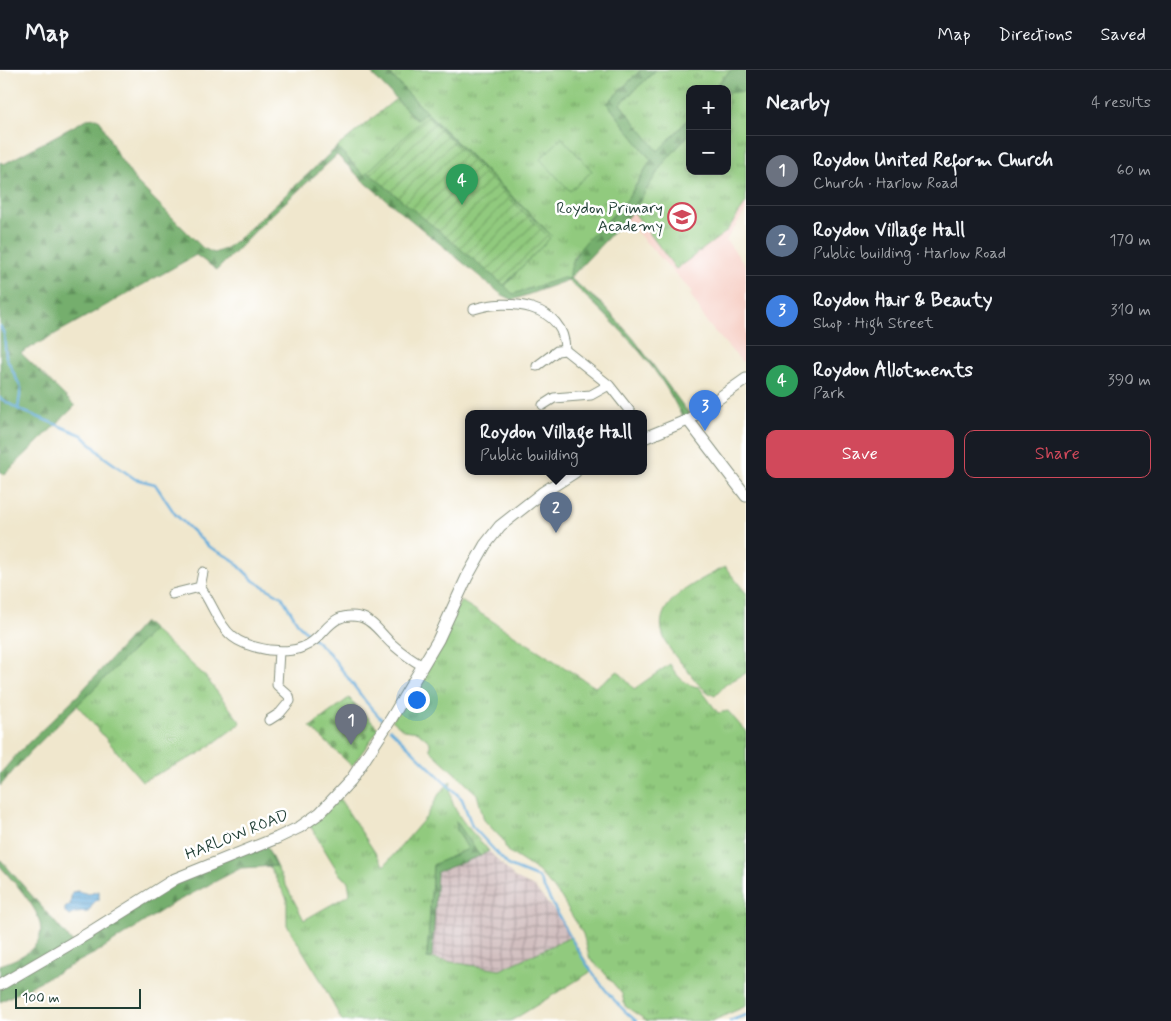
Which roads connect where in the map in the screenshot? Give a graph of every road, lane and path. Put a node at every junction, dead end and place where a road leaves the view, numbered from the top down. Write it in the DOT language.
graph roads {
  1 [pos="474,309"];
  2 [pos="565,350"];
  3 [pos="536,366"];
  4 [pos="746,379"];
  5 [pos="609,385"];
  6 [pos="543,405"];
  7 [pos="629,410"];
  8 [pos="688,420"];
  9 [pos="647,436"];
  10 [pos="570,475"];
  11 [pos="746,496"];
  12 [pos="204,572"];
  13 [pos="200,587"];
  14 [pos="172,594"];
  15 [pos="279,651"];
  16 [pos="423,666"];
  17 [pos="269,720"];
  18 [pos="0,985"];
  1 -- 2 [label="street"];
  2 -- 3 [label="street"];
  2 -- 5 [label="street"];
  4 -- 8 [label="street"];
  5 -- 6 [label="street"];
  5 -- 7 [label="street"];
  8 -- 9 [label="street"];
  8 -- 11 [label="street"];
  10 -- 16 [label="street, HARLOW ROAD"];
  12 -- 13 [label="street"];
  13 -- 14 [label="street"];
  13 -- 15 [label="street"];
  15 -- 16 [label="street"];
  15 -- 17 [label="street"];
  16 -- 18 [label="street, HARLOW ROAD"];
}
